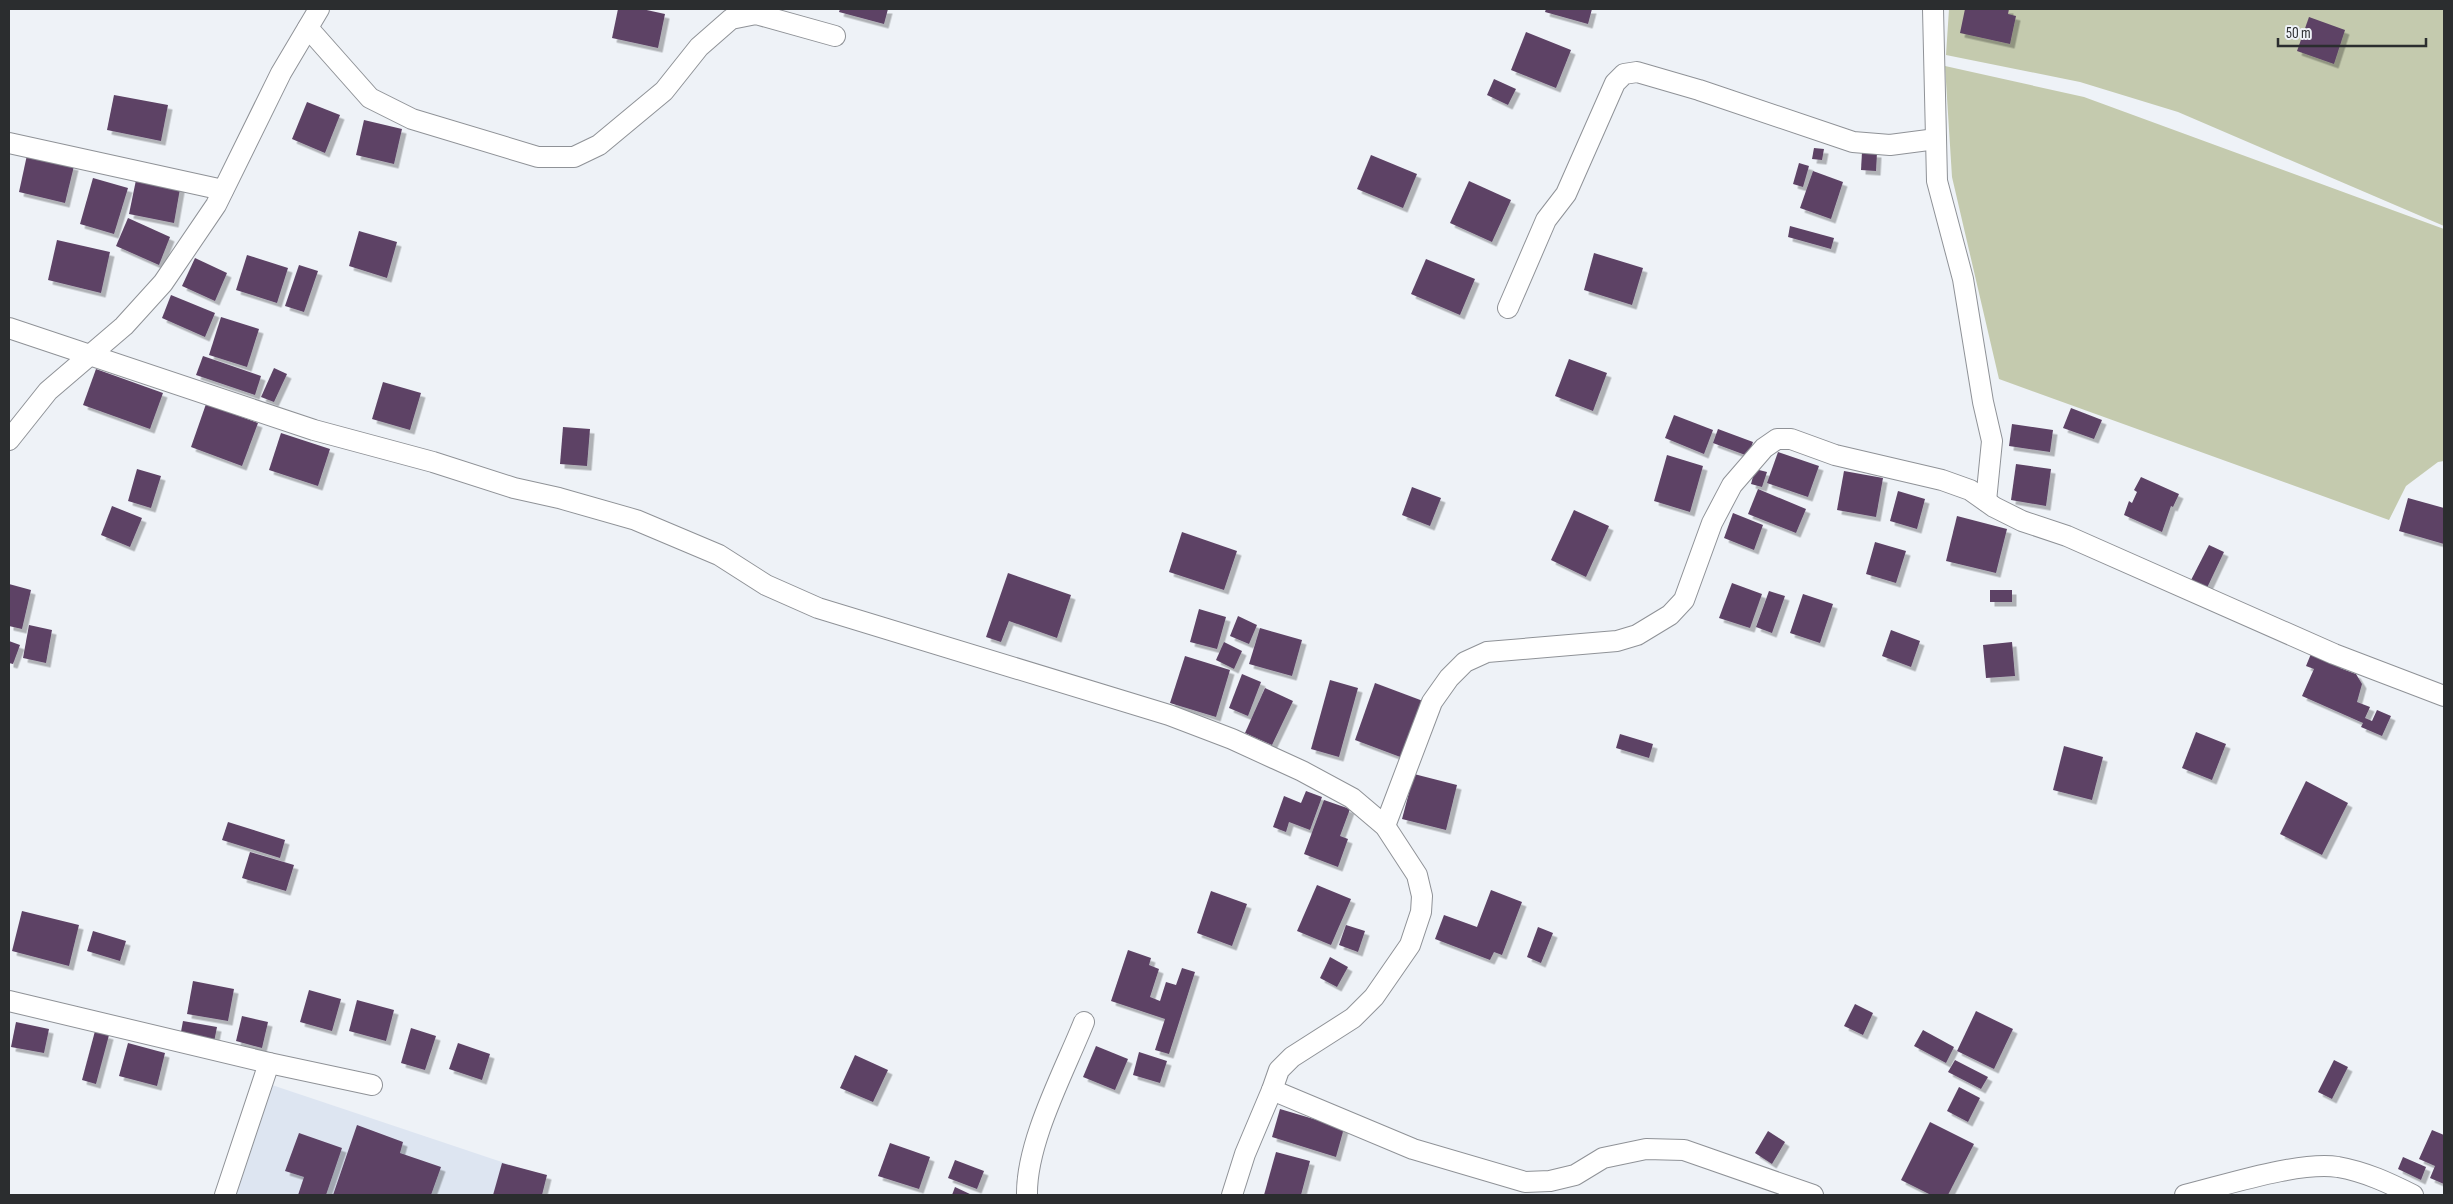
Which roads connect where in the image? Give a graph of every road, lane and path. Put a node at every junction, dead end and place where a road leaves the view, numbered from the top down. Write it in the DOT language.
graph roads {
  1 [pos="319,9"];
  2 [pos="1933,9"];
  3 [pos="308,28"];
  4 [pos="835,36"];
  5 [pos="1936,139"];
  6 [pos="9,143"];
  7 [pos="223,190"];
  8 [pos="1508,308"];
  9 [pos="9,328"];
  10 [pos="88,355"];
  11 [pos="9,440"];
  12 [pos="1986,501"];
  13 [pos="2444,696"];
  14 [pos="1385,826"];
  15 [pos="9,1001"];
  16 [pos="1084,1022"];
  17 [pos="269,1063"];
  18 [pos="372,1085"];
  19 [pos="1272,1090"];
  20 [pos="225,1195"];
  21 [pos="1027,1195"];
  22 [pos="1232,1195"];
  23 [pos="1813,1195"];
  24 [pos="2186,1195"];
  25 [pos="2413,1195"];
  1 -- 3 [label="street"];
  2 -- 5 [label="street"];
  3 -- 4 [label="street"];
  3 -- 7 [label="street"];
  5 -- 8 [label="street"];
  5 -- 12 [label="street"];
  6 -- 7 [label="street"];
  7 -- 10 [label="street"];
  9 -- 10 [label="street"];
  10 -- 11 [label="street"];
  10 -- 14 [label="street"];
  12 -- 13 [label="street"];
  12 -- 14 [label="street"];
  14 -- 19 [label="street"];
  15 -- 17 [label="street"];
  16 -- 21 [label="street"];
  17 -- 18 [label="street"];
  17 -- 20 [label="street"];
  19 -- 22 [label="street"];
  19 -- 23 [label="street"];
  24 -- 25 [label="street"];
}
